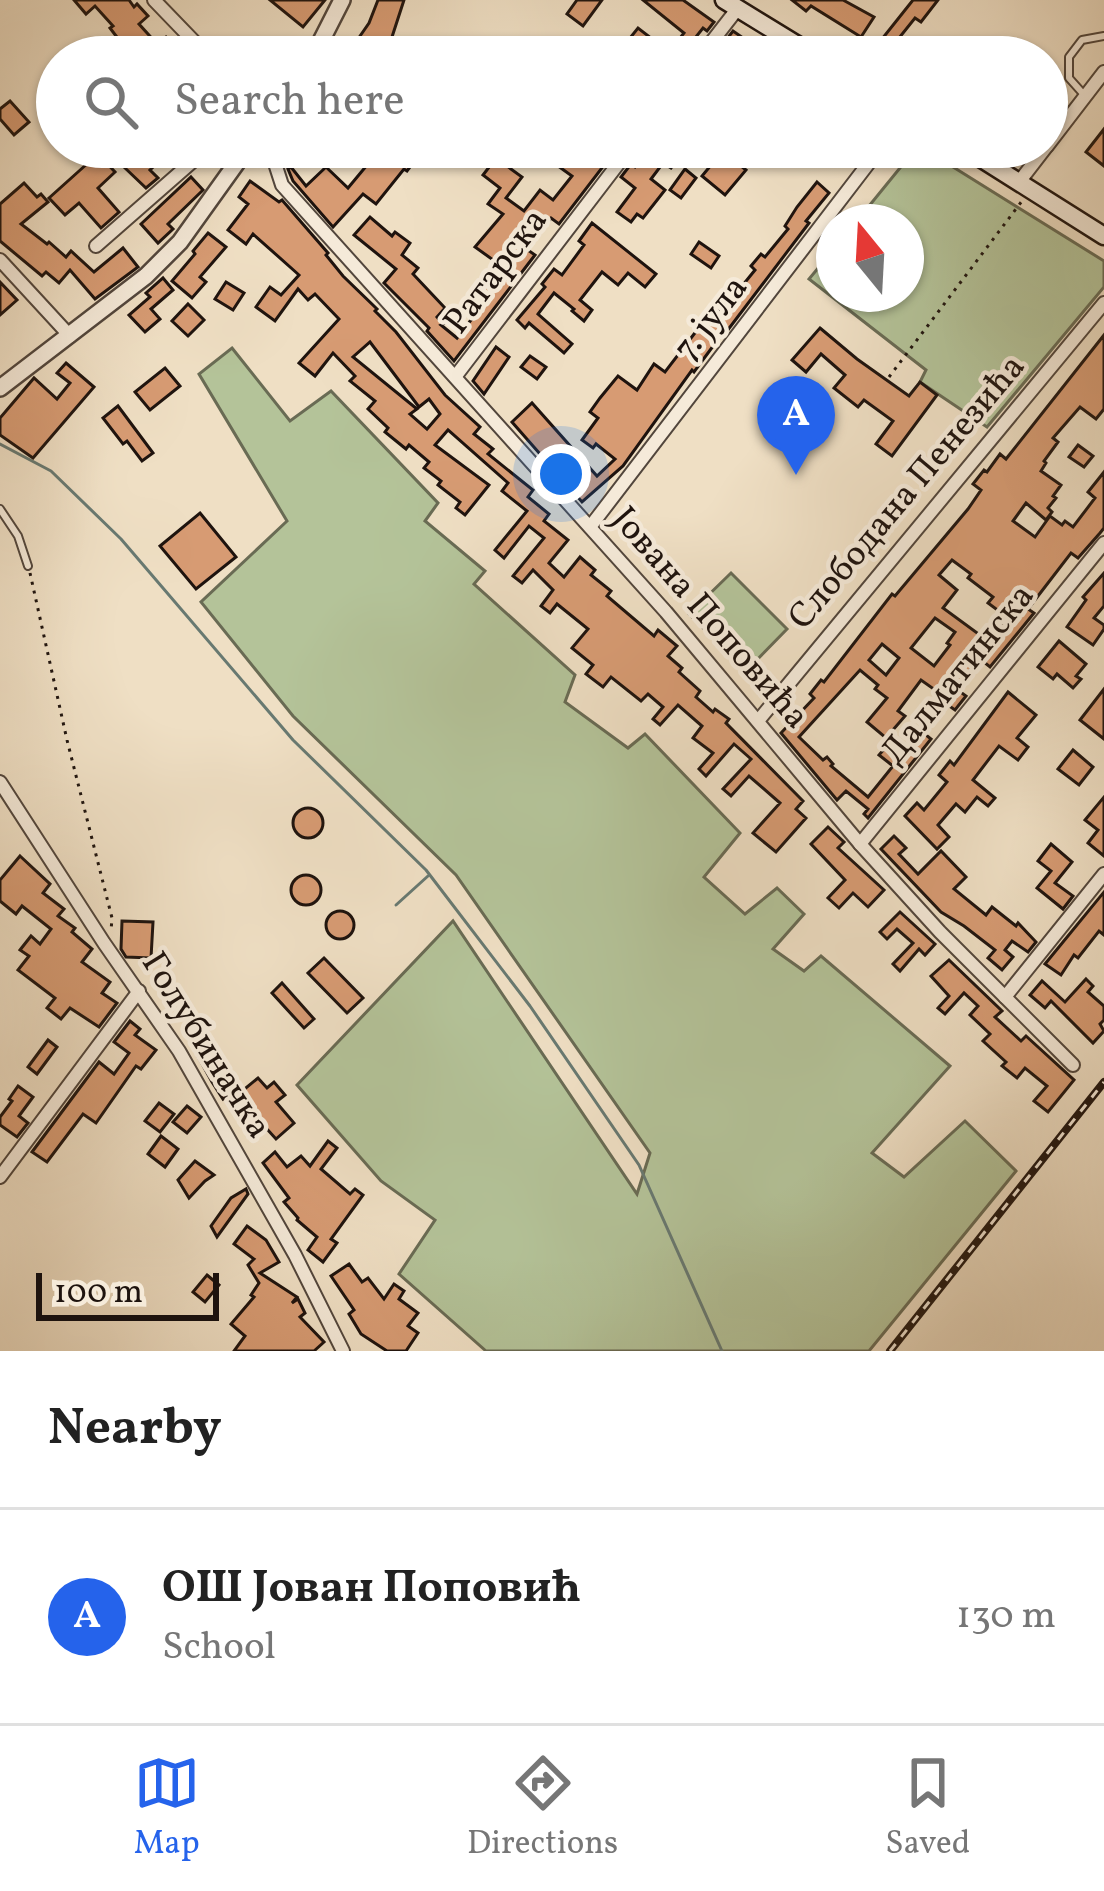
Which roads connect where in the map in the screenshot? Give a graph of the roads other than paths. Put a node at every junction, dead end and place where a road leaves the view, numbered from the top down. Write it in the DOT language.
graph roads {
  1 [pos="154,0"];
  2 [pos="342,0"];
  3 [pos="731,4"];
  4 [pos="189,36"];
  5 [pos="324,36"];
  6 [pos="712,36"];
  7 [pos="783,36"];
  8 [pos="1104,36"];
  9 [pos="1104,72"];
  10 [pos="1086,97"];
  11 [pos="1068,120"];
  12 [pos="184,168"];
  13 [pos="233,168"];
  14 [pos="277,168"];
  15 [pos="615,168"];
  16 [pos="865,168"];
  17 [pos="997,168"];
  18 [pos="1035,168"];
  19 [pos="1025,185"];
  20 [pos="1104,236"];
  21 [pos="96,246"];
  22 [pos="0,260"];
  23 [pos="1104,303"];
  24 [pos="70,336"];
  25 [pos="455,376"];
  26 [pos="4,378"];
  27 [pos="0,509"];
  28 [pos="590,526"];
  29 [pos="1104,543"];
  30 [pos="28,566"];
  31 [pos="758,722"];
  32 [pos="0,782"];
  33 [pos="860,844"];
  34 [pos="1104,874"];
  35 [pos="139,991"];
  36 [pos="1005,998"];
  37 [pos="1072,1065"];
  38 [pos="0,1177"];
  39 [pos="343,1351"];
  1 -- 4 [label="street"];
  2 -- 5 [label="street"];
  3 -- 6 [label="street"];
  3 -- 7 [label="main road"];
  8 -- 10 [label="lane"];
  9 -- 10 [label="street"];
  10 -- 11 [label="street"];
  12 -- 21 [label="street"];
  13 -- 24 [label="street"];
  14 -- 25 [label="street, Јована Поповића"];
  15 -- 25 [label="street, Ратарска"];
  16 -- 28 [label="street, 7. јула"];
  17 -- 19 [label="main road"];
  18 -- 19 [label="street"];
  19 -- 20 [label="main road"];
  22 -- 24 [label="street"];
  23 -- 31 [label="street, Слободана Пенезића"];
  24 -- 26 [label="street"];
  25 -- 28 [label="street, Јована Поповића"];
  27 -- 30 [label="lane"];
  28 -- 31 [label="street, Јована Поповића"];
  29 -- 33 [label="street, Далматинска"];
  31 -- 33 [label="street, Јована Поповића"];
  32 -- 35 [label="street, Голубиначка"];
  33 -- 36 [label="street, Јована Поповића"];
  34 -- 36 [label="street"];
  35 -- 38 [label="street"];
  35 -- 39 [label="street, Голубиначка"];
  36 -- 37 [label="street, Јована Поповића"];
}
